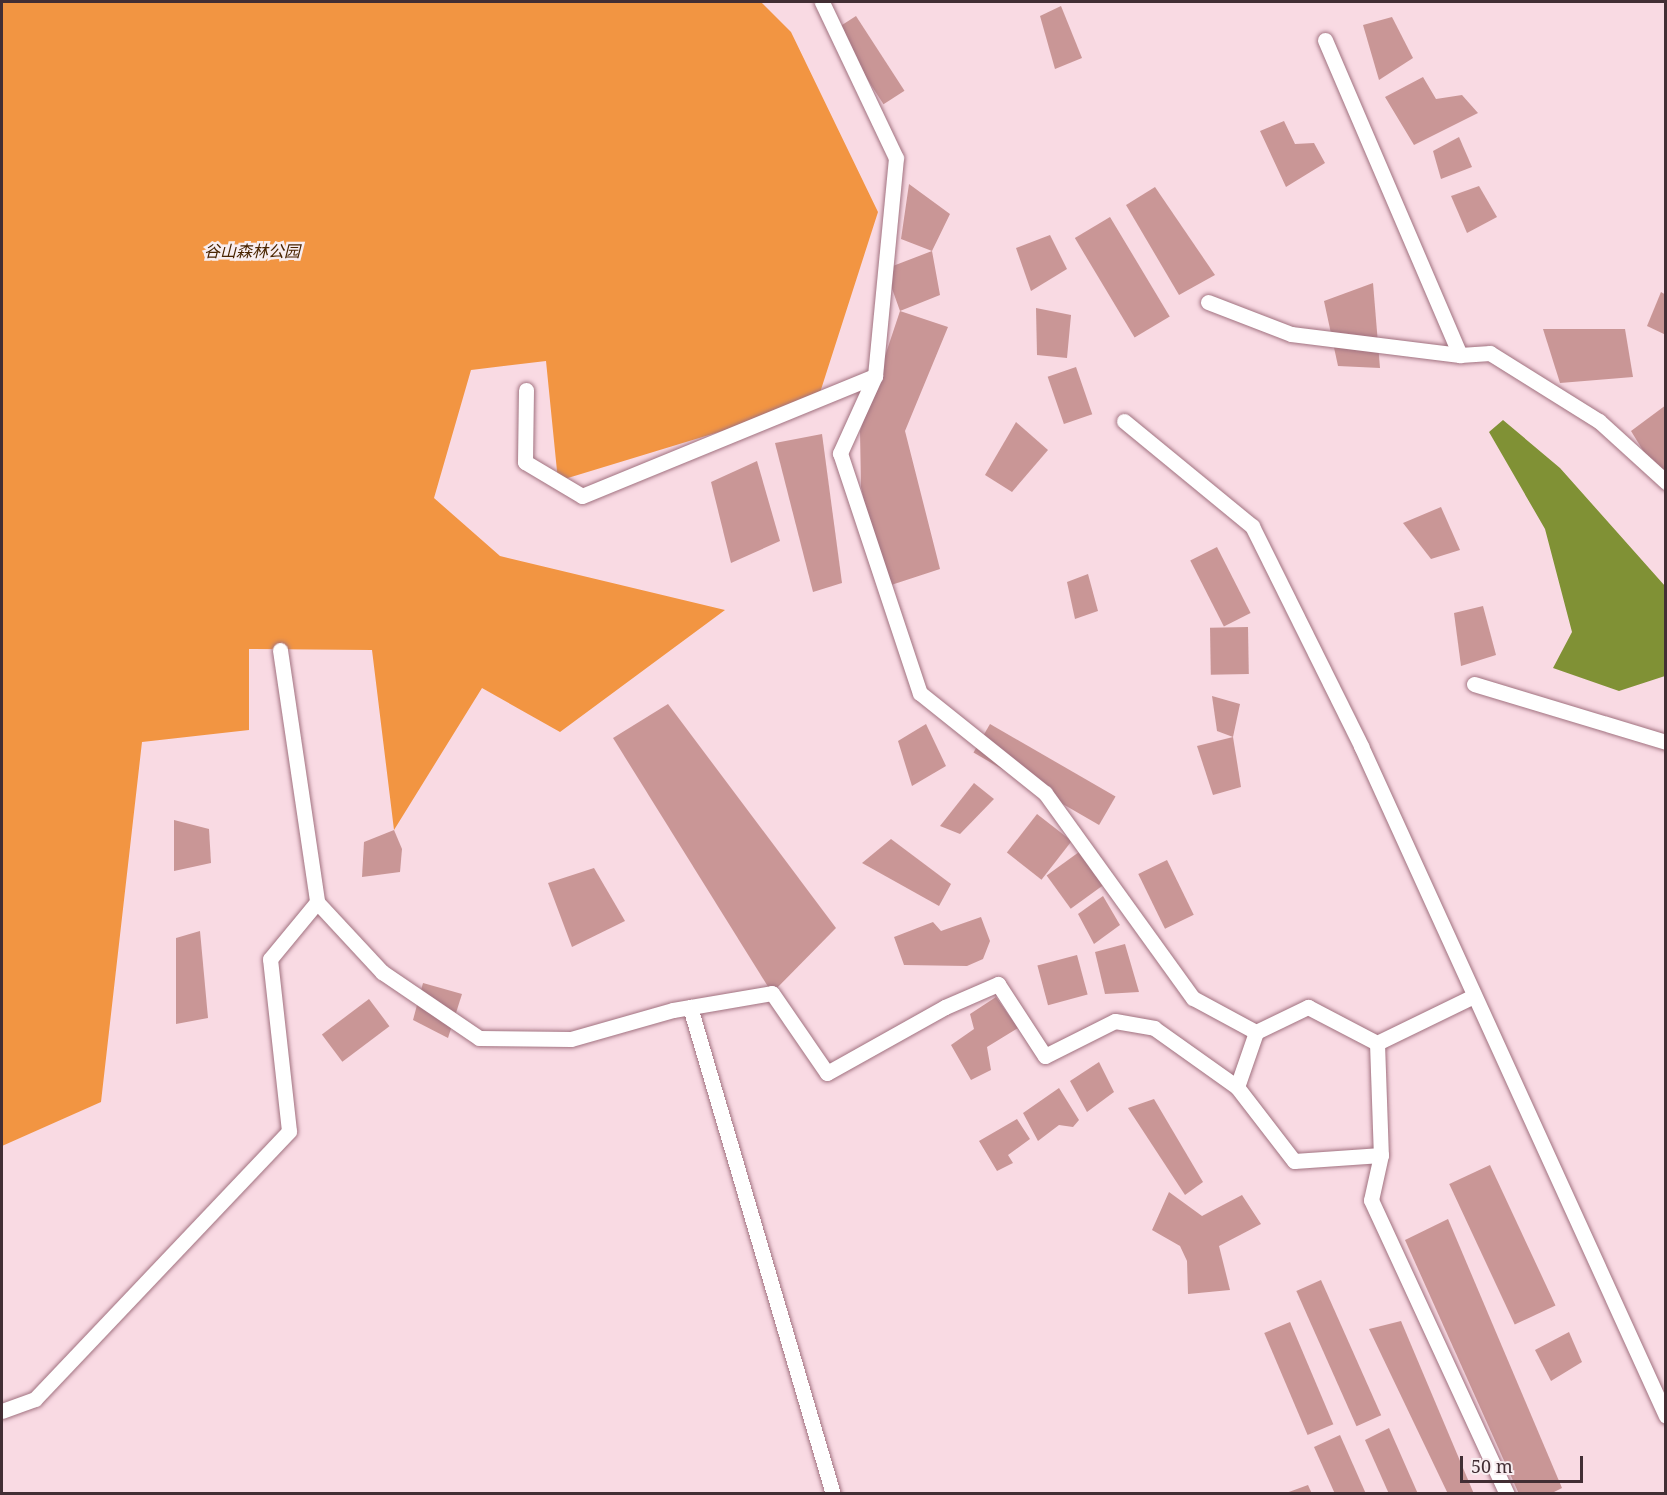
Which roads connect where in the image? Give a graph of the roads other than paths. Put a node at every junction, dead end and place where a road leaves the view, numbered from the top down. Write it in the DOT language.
graph roads {
  1 [pos="822,2"];
  2 [pos="1325,40"];
  3 [pos="1208,302"];
  4 [pos="1460,355"];
  5 [pos="875,376"];
  6 [pos="526,390"];
  7 [pos="1124,420"];
  8 [pos="1665,482"];
  9 [pos="280,650"];
  10 [pos="1473,684"];
  11 [pos="1665,742"];
  12 [pos="317,902"];
  13 [pos="1474,996"];
  14 [pos="690,1007"];
  15 [pos="1256,1032"];
  16 [pos="1377,1043"];
  17 [pos="1237,1087"];
  18 [pos="1381,1155"];
  19 [pos="2,1411"];
  20 [pos="1665,1416"];
  21 [pos="833,1494"];
  22 [pos="1507,1494"];
  1 -- 5 [label="street"];
  2 -- 4 [label="street"];
  3 -- 4 [label="street"];
  4 -- 8 [label="street"];
  5 -- 6 [label="street"];
  5 -- 15 [label="street"];
  7 -- 13 [label="street"];
  9 -- 12 [label="street"];
  10 -- 11 [label="street"];
  12 -- 14 [label="street"];
  12 -- 19 [label="street"];
  13 -- 16 [label="street"];
  13 -- 20 [label="street"];
  14 -- 17 [label="street"];
  14 -- 21 [label="street"];
  15 -- 16 [label="street"];
  15 -- 17 [label="street"];
  16 -- 18 [label="street"];
  17 -- 18 [label="street"];
  18 -- 22 [label="street"];
}
